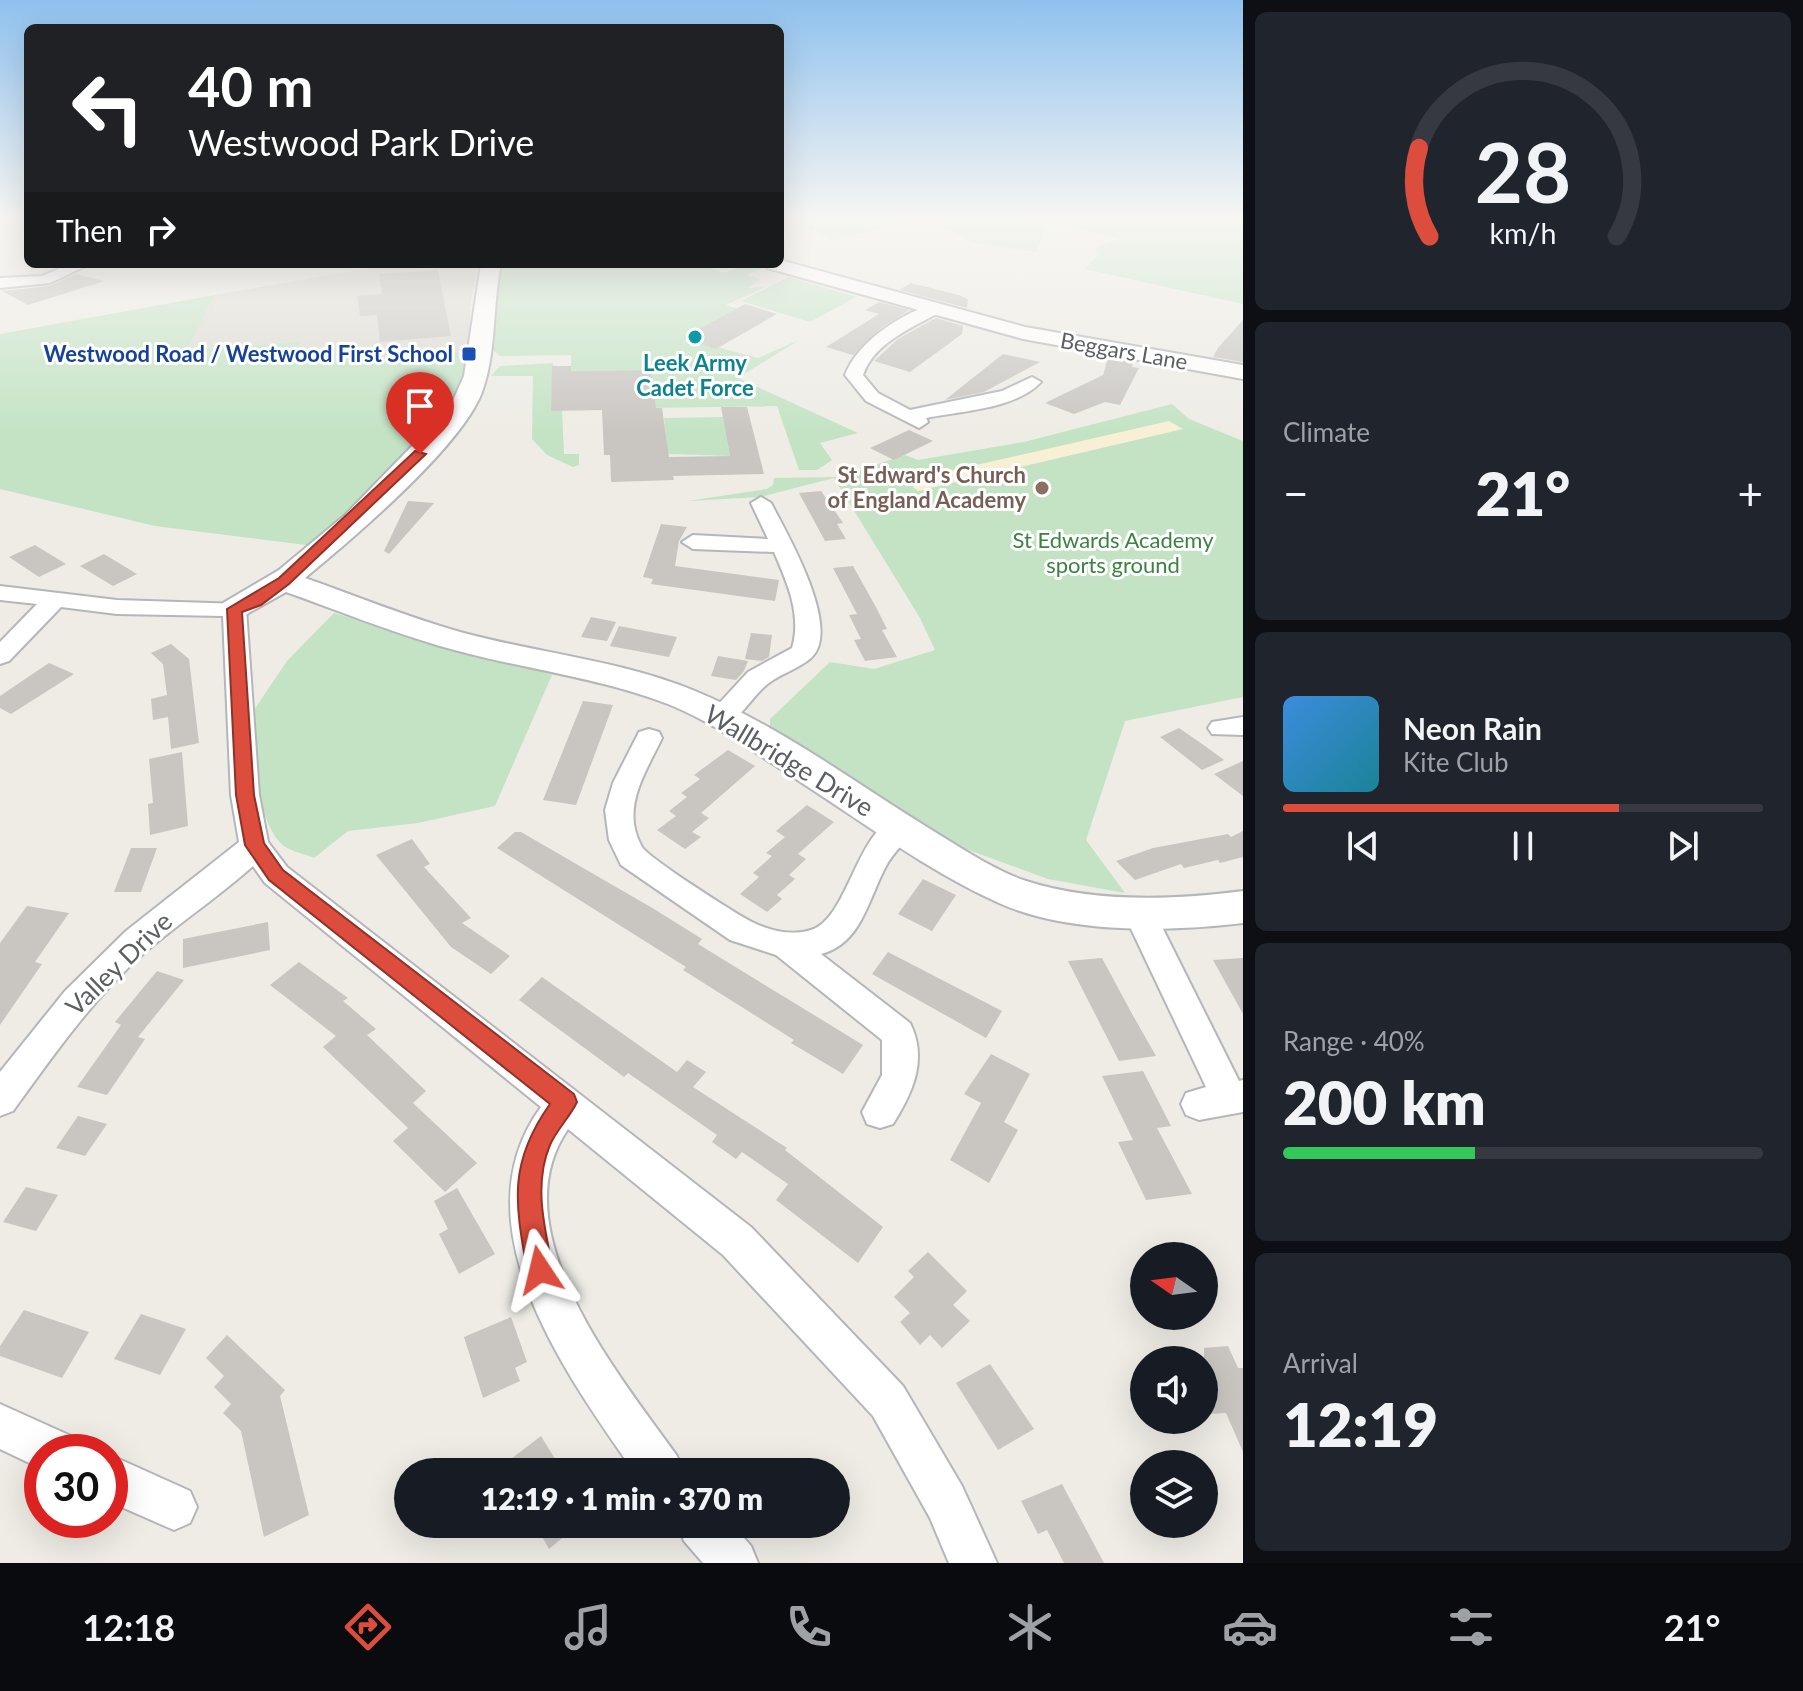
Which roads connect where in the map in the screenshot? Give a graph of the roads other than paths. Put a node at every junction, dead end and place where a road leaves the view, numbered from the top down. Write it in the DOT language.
graph roads {
  1 [pos="63,289"];
  2 [pos="485,289"];
  3 [pos="866,289"];
  4 [pos="69,292"];
  5 [pos="936,308"];
  6 [pos="1243,372"];
  7 [pos="1032,382"];
  8 [pos="761,503"];
  9 [pos="693,542"];
  10 [pos="780,546"];
  11 [pos="284,581"];
  12 [pos="0,593"];
  13 [pos="54,601"];
  14 [pos="234,609"];
  15 [pos="0,656"];
  16 [pos="722,716"];
  17 [pos="649,738"];
  18 [pos="900,828"];
  19 [pos="254,845"];
  20 [pos="1243,907"];
  21 [pos="1139,912"];
  22 [pos="787,946"];
  23 [pos="1224,1099"];
  24 [pos="0,1100"];
  25 [pos="566,1102"];
  26 [pos="880,1112"];
  27 [pos="0,1426"];
  28 [pos="24,1437"];
  29 [pos="651,1458"];
  30 [pos="128,1486"];
  31 [pos="174,1507"];
  32 [pos="713,1538"];
  33 [pos="734,1563"];
  34 [pos="973,1563"];
  1 -- 4 [label="street"];
  2 -- 11 [label="street"];
  3 -- 5 [label="street, Beggars Lane"];
  5 -- 6 [label="street, Beggars Lane"];
  5 -- 7 [label="street"];
  8 -- 10 [label="street"];
  9 -- 10 [label="street"];
  10 -- 16 [label="street"];
  11 -- 14 [label="street"];
  11 -- 16 [label="street, Wallbridge Drive"];
  12 -- 13 [label="street"];
  13 -- 14 [label="street"];
  13 -- 15 [label="street"];
  14 -- 19 [label="street"];
  16 -- 18 [label="street, Wallbridge Drive"];
  17 -- 22 [label="street"];
  18 -- 21 [label="street, Wallbridge Drive"];
  18 -- 22 [label="street"];
  19 -- 24 [label="street, Valley Drive"];
  19 -- 25 [label="street"];
  20 -- 21 [label="street, Wallbridge Drive"];
  21 -- 23 [label="street"];
  22 -- 26 [label="street"];
  25 -- 29 [label="street"];
  25 -- 34 [label="street"];
  27 -- 28 [label="street"];
  30 -- 31 [label="street"];
  32 -- 33 [label="street"];
}
